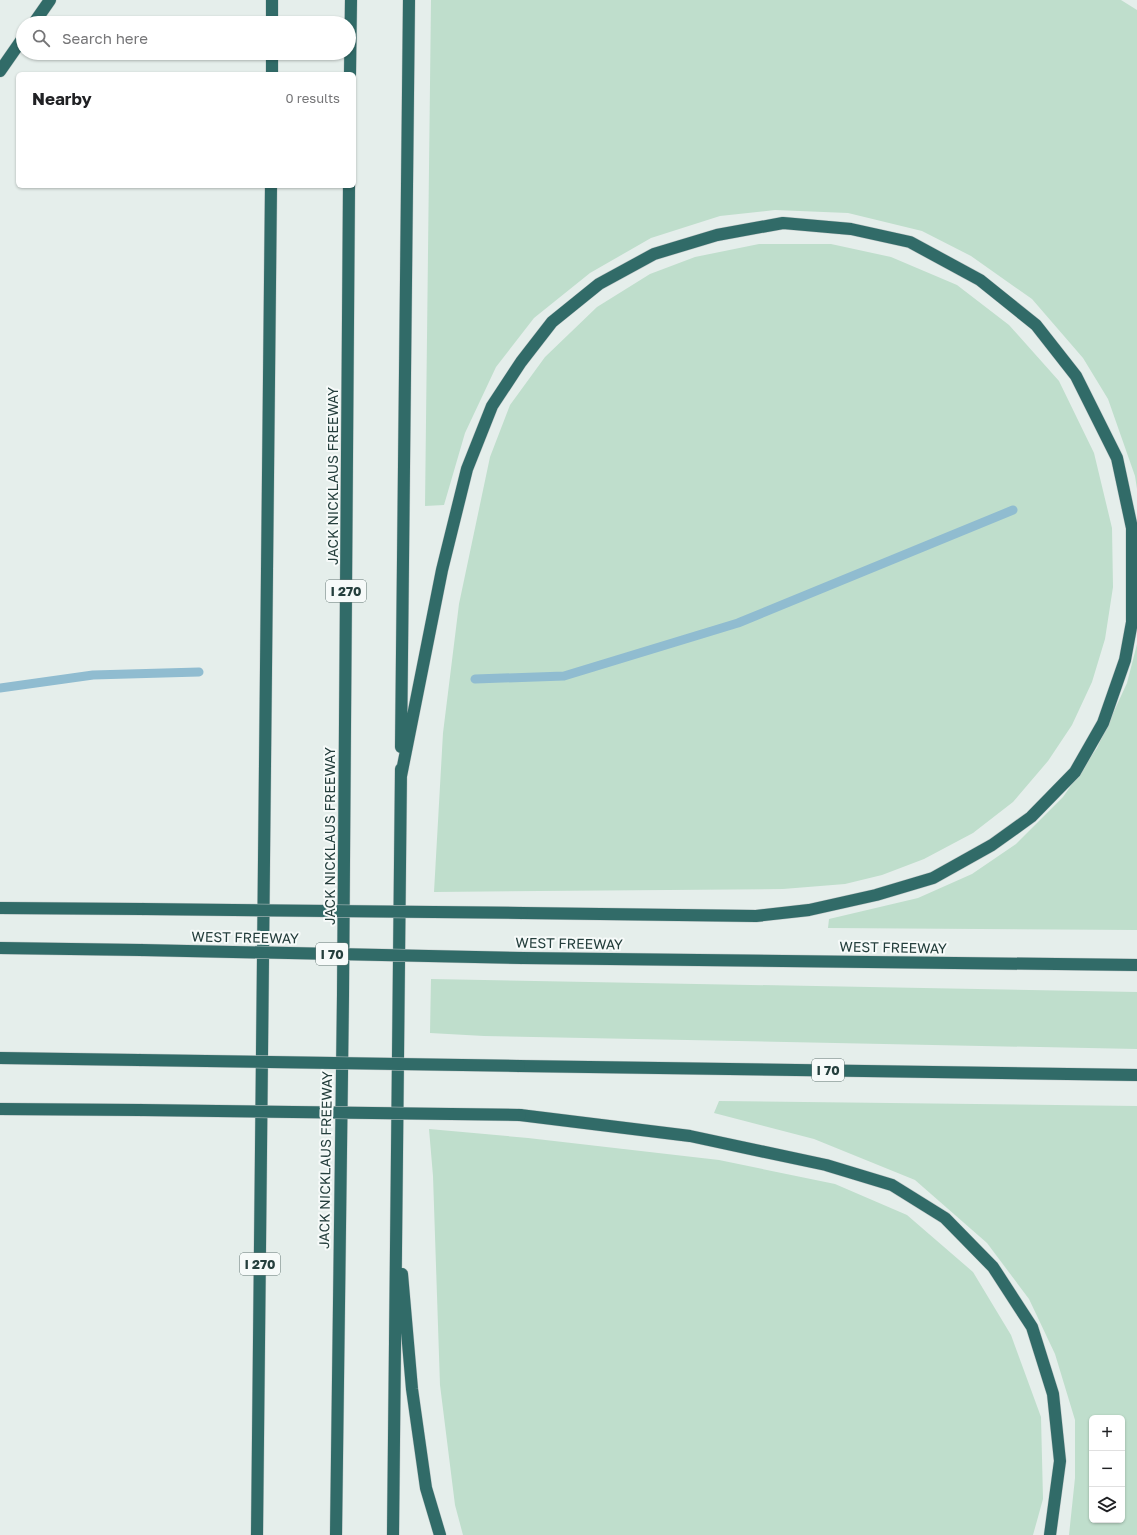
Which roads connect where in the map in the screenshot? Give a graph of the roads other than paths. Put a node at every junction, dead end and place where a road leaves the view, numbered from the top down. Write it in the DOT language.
graph roads {
  1 [pos="50,0"];
  2 [pos="272,0"];
  3 [pos="351,0"];
  4 [pos="409,0"];
  5 [pos="39,16"];
  6 [pos="272,16"];
  7 [pos="351,16"];
  8 [pos="16,48"];
  9 [pos="272,60"];
  10 [pos="350,60"];
  11 [pos="0,71"];
  12 [pos="272,72"];
  13 [pos="350,72"];
  14 [pos="271,188"];
  15 [pos="349,188"];
  16 [pos="401,776"];
  17 [pos="0,908"];
  18 [pos="0,948"];
  19 [pos="1137,965"];
  20 [pos="0,1058"];
  21 [pos="1137,1075"];
  22 [pos="0,1108"];
  23 [pos="396,1200"];
  24 [pos="258,1535"];
  25 [pos="336,1535"];
  26 [pos="393,1535"];
  27 [pos="440,1535"];
  28 [pos="1050,1535"];
  1 -- 5 [label="highway"];
  2 -- 6 [label="highway"];
  3 -- 7 [label="highway"];
  4 -- 16 [label="highway"];
  8 -- 11 [label="highway"];
  9 -- 12 [label="highway"];
  10 -- 13 [label="highway"];
  14 -- 24 [label="highway, I 270"];
  15 -- 25 [label="highway, JACK NICKLAUS FREEWAY / I 270"];
  16 -- 17 [label="highway, bridge"];
  16 -- 23 [label="highway"];
  18 -- 19 [label="highway, WEST FREEWAY / I 70, bridge"];
  20 -- 21 [label="highway, I 70, bridge"];
  22 -- 28 [label="highway, bridge"];
  23 -- 26 [label="highway"];
  23 -- 27 [label="highway"];
}
